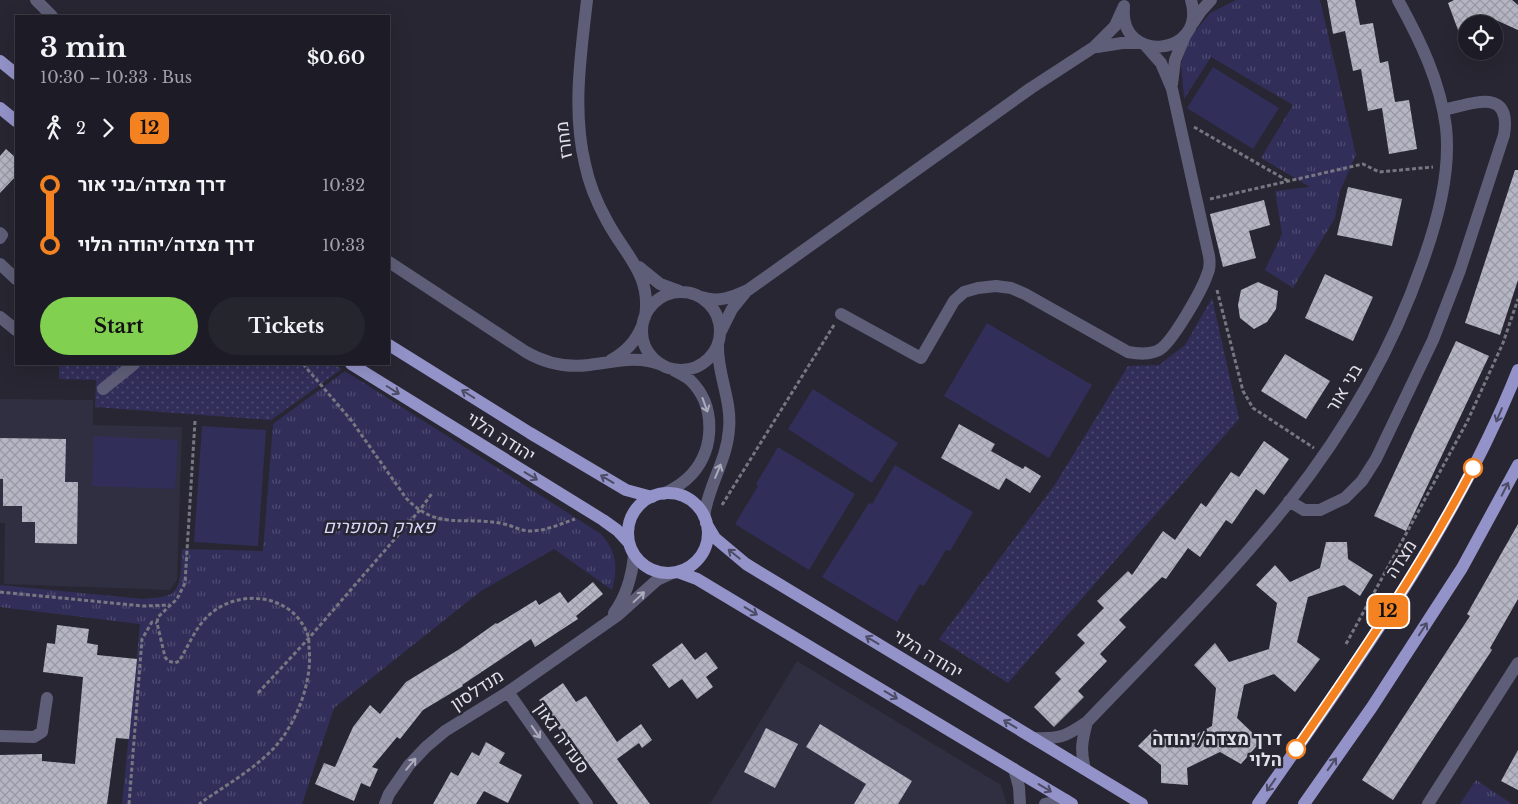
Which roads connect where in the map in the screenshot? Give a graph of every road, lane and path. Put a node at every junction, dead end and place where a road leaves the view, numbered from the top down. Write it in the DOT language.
graph roads {
  1 [pos="36,0"];
  2 [pos="587,0"];
  3 [pos="1191,0"];
  4 [pos="1211,0"];
  5 [pos="1398,0"];
  6 [pos="1125,3"];
  7 [pos="51,15"];
  8 [pos="1189,30"];
  9 [pos="1144,44"];
  10 [pos="1094,47"];
  11 [pos="0,61"];
  12 [pos="15,73"];
  13 [pos="1172,89"];
  14 [pos="0,108"];
  15 [pos="1443,110"];
  16 [pos="1179,117"];
  17 [pos="15,120"];
  18 [pos="1446,166"];
  19 [pos="1288,181"];
  20 [pos="1198,202"];
  21 [pos="0,233"];
  22 [pos="0,238"];
  23 [pos="390,263"];
  24 [pos="1210,263"];
  25 [pos="0,264"];
  26 [pos="635,264"];
  27 [pos="15,278"];
  28 [pos="748,290"];
  29 [pos="683,292"];
  30 [pos="701,297"];
  31 [pos="1518,299"];
  32 [pos="841,314"];
  33 [pos="0,317"];
  34 [pos="644,320"];
  35 [pos="15,329"];
  36 [pos="719,339"];
  37 [pos="390,345"];
  38 [pos="606,362"];
  39 [pos="133,365"];
  40 [pos="304,365"];
  41 [pos="354,365"];
  42 [pos="668,367"];
  43 [pos="1518,370"];
  44 [pos="104,390"];
  45 [pos="195,421"];
  46 [pos="1324,454"];
  47 [pos="1518,465"];
  48 [pos="433,492"];
  49 [pos="658,495"];
  50 [pos="1289,501"];
  51 [pos="419,511"];
  52 [pos="592,513"];
  53 [pos="706,522"];
  54 [pos="632,549"];
  55 [pos="675,572"];
  56 [pos="0,592"];
  57 [pos="171,606"];
  58 [pos="157,622"];
  59 [pos="607,623"];
  60 [pos="308,638"];
  61 [pos="1346,644"];
  62 [pos="1518,663"];
  63 [pos="508,692"];
  64 [pos="258,693"];
  65 [pos="47,698"];
  66 [pos="1088,722"];
  67 [pos="0,736"];
  68 [pos="1033,738"];
  69 [pos="1014,769"];
  70 [pos="1085,769"];
  71 [pos="1069,802"];
  72 [pos="129,804"];
  73 [pos="199,804"];
  74 [pos="385,804"];
  75 [pos="587,804"];
  76 [pos="1020,804"];
  77 [pos="1045,804"];
  78 [pos="1142,804"];
  79 [pos="1258,804"];
  80 [pos="1304,804"];
  81 [pos="1428,804"];
  1 -- 7 [label="street"];
  2 -- 26 [label="street, מחרז"];
  3 -- 8 [label="street"];
  4 -- 8 [label="street"];
  5 -- 15 [label="street, בני אור"];
  6 -- 9 [label="street"];
  6 -- 10 [label="street"];
  8 -- 9 [label="street"];
  8 -- 13 [label="street"];
  9 -- 10 [label="street"];
  9 -- 13 [label="street"];
  10 -- 28 [label="street"];
  11 -- 12 [label="main road"];
  13 -- 16 [label="street"];
  14 -- 17 [label="main road"];
  15 -- 18 [label="street, בני אור"];
  15 -- 50 [label="street"];
  16 -- 19 [label="path"];
  16 -- 20 [label="street"];
  18 -- 19 [label="path"];
  18 -- 46 [label="street, בני אור"];
  19 -- 20 [label="path"];
  20 -- 24 [label="street"];
  21 -- 22 [label="street"];
  23 -- 38 [label="street"];
  24 -- 32 [label="street"];
  24 -- 46 [label="path"];
  25 -- 27 [label="street"];
  26 -- 29 [label="street, מחרז"];
  26 -- 34 [label="street, מחרז"];
  28 -- 30 [label="street"];
  28 -- 36 [label="street"];
  29 -- 30 [label="street"];
  29 -- 34 [label="street"];
  30 -- 36 [label="street"];
  31 -- 61 [label="path"];
  32 -- 53 [label="path"];
  33 -- 35 [label="street"];
  34 -- 38 [label="street"];
  34 -- 42 [label="street"];
  36 -- 42 [label="street"];
  53 -- 36 [label="street, one-way"];
  49 -- 37 [label="main road, יהודה הלוי, one-way"];
  38 -- 42 [label="street"];
  39 -- 44 [label="street"];
  40 -- 51 [label="path"];
  41 -- 52 [label="main road, יהודה הלוי, one-way"];
  42 -- 49 [label="street, one-way"];
  43 -- 79 [label="main road, מצדה, one-way"];
  45 -- 57 [label="path"];
  46 -- 50 [label="street, בני אור"];
  80 -- 47 [label="main road, one-way"];
  48 -- 51 [label="path"];
  49 -- 53 [label="main road"];
  49 -- 54 [label="main road"];
  50 -- 66 [label="street, בני אור"];
  51 -- 52 [label="path"];
  51 -- 60 [label="path"];
  52 -- 54 [label="main road, יהודה הלוי"];
  53 -- 55 [label="main road"];
  68 -- 53 [label="main road, יהודה הלוי, one-way"];
  54 -- 55 [label="main road"];
  54 -- 59 [label="street, מנדלסון"];
  59 -- 55 [label="street, מנדלסון, one-way"];
  55 -- 69 [label="main road, one-way"];
  56 -- 57 [label="path"];
  57 -- 58 [label="path"];
  58 -- 60 [label="path"];
  58 -- 72 [label="path"];
  59 -- 63 [label="street, מנדלסון"];
  60 -- 64 [label="path"];
  60 -- 73 [label="path"];
  62 -- 81 [label="street"];
  74 -- 63 [label="street, מנדלסון, one-way"];
  63 -- 75 [label="street, סעדיה גאון, one-way"];
  65 -- 67 [label="street"];
  66 -- 68 [label="street, בני אור"];
  66 -- 70 [label="street, בני אור"];
  68 -- 70 [label="main road, יהודה הלוי"];
  69 -- 71 [label="main road, one-way"];
  69 -- 76 [label="street"];
  70 -- 78 [label="main road, יהודה הלוי"];
  71 -- 77 [label="street"];
}
